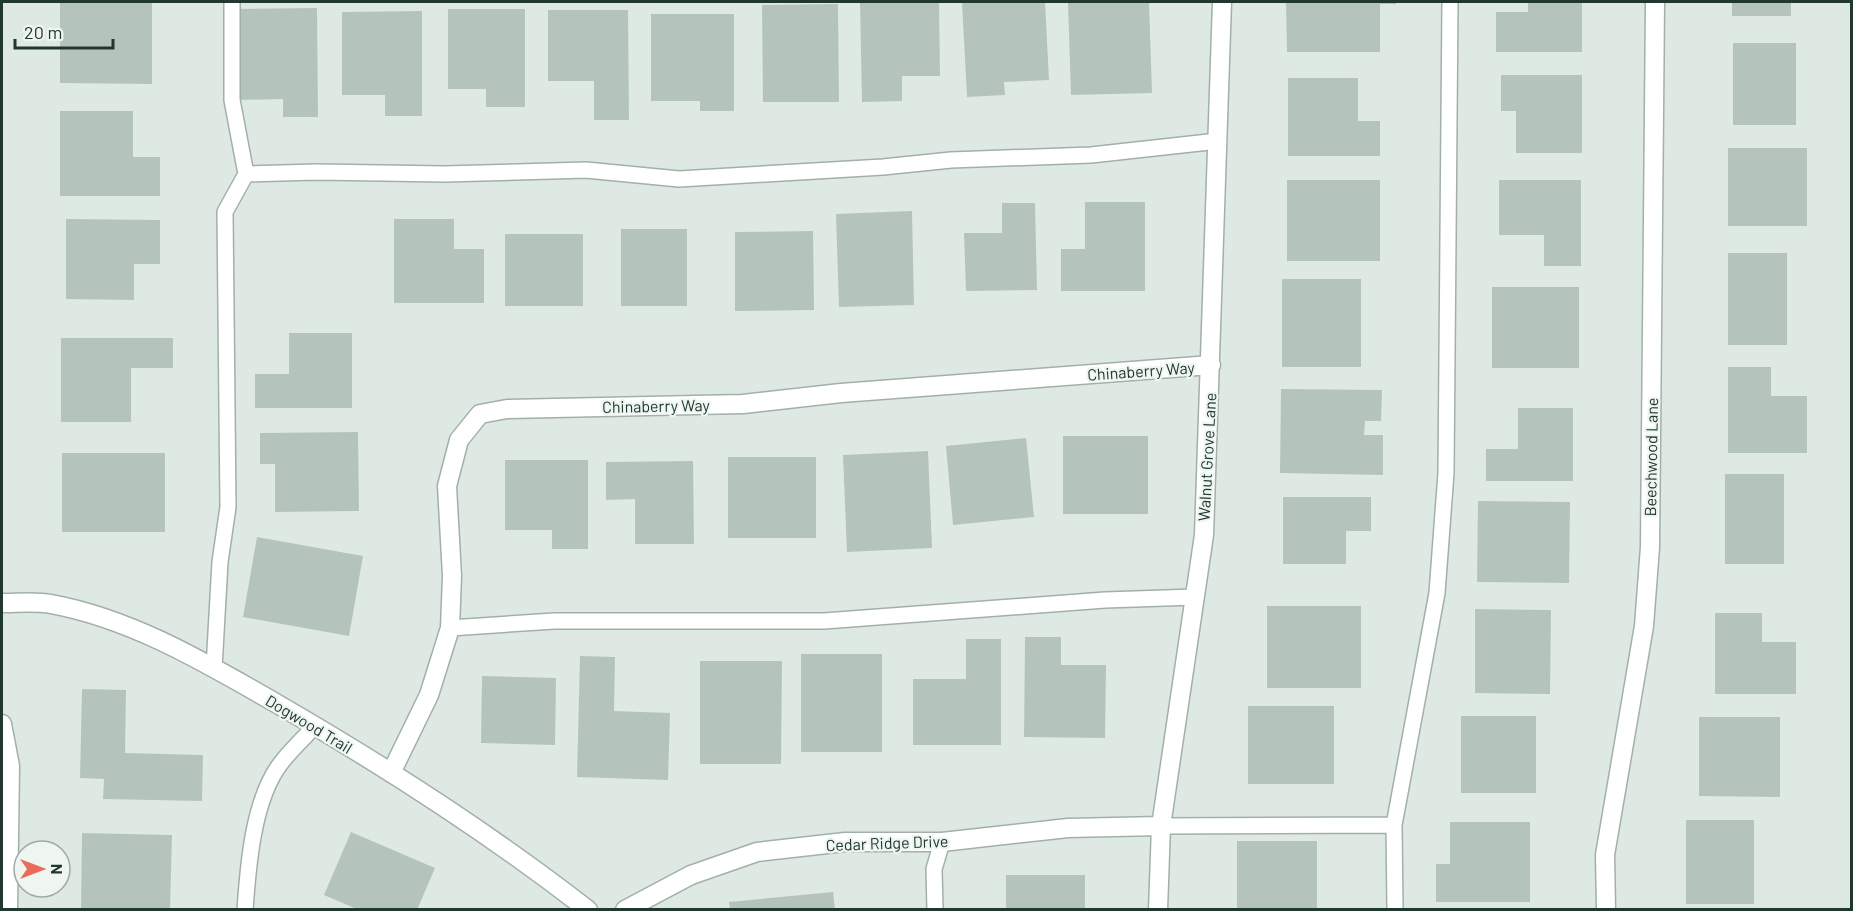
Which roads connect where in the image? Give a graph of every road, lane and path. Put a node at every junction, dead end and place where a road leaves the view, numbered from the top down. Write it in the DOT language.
graph roads {
  1 [pos="232,2"];
  2 [pos="1222,2"];
  3 [pos="1450,2"];
  4 [pos="1655,2"];
  5 [pos="1218,141"];
  6 [pos="246,174"];
  7 [pos="1211,365"];
  8 [pos="1195,597"];
  9 [pos="2,603"];
  10 [pos="450,628"];
  11 [pos="214,668"];
  12 [pos="2,724"];
  13 [pos="315,726"];
  14 [pos="391,773"];
  15 [pos="1394,825"];
  16 [pos="1161,826"];
  17 [pos="942,842"];
  18 [pos="8,909"];
  19 [pos="245,909"];
  20 [pos="588,909"];
  21 [pos="625,909"];
  22 [pos="934,909"];
  23 [pos="1158,909"];
  24 [pos="1395,909"];
  25 [pos="1606,909"];
  1 -- 6 [label="lane"];
  2 -- 5 [label="street, Walnut Grove Lane"];
  3 -- 15 [label="lane"];
  4 -- 25 [label="street, Beechwood Lane"];
  5 -- 6 [label="lane"];
  5 -- 7 [label="street, Walnut Grove Lane"];
  6 -- 11 [label="lane"];
  7 -- 8 [label="street, Walnut Grove Lane"];
  7 -- 10 [label="street, Chinaberry Way"];
  8 -- 10 [label="lane"];
  8 -- 16 [label="street, Walnut Grove Lane"];
  9 -- 11 [label="street, Dogwood Trail"];
  10 -- 14 [label="street, Chinaberry Way"];
  11 -- 13 [label="street, Dogwood Trail"];
  12 -- 18 [label="street"];
  13 -- 14 [label="street, Dogwood Trail"];
  13 -- 19 [label="lane"];
  14 -- 20 [label="street, Dogwood Trail"];
  15 -- 16 [label="lane"];
  15 -- 24 [label="lane"];
  16 -- 17 [label="street, Cedar Ridge Drive"];
  16 -- 23 [label="street, Walnut Grove Lane"];
  17 -- 21 [label="street, Cedar Ridge Drive"];
  17 -- 22 [label="lane"];
}
